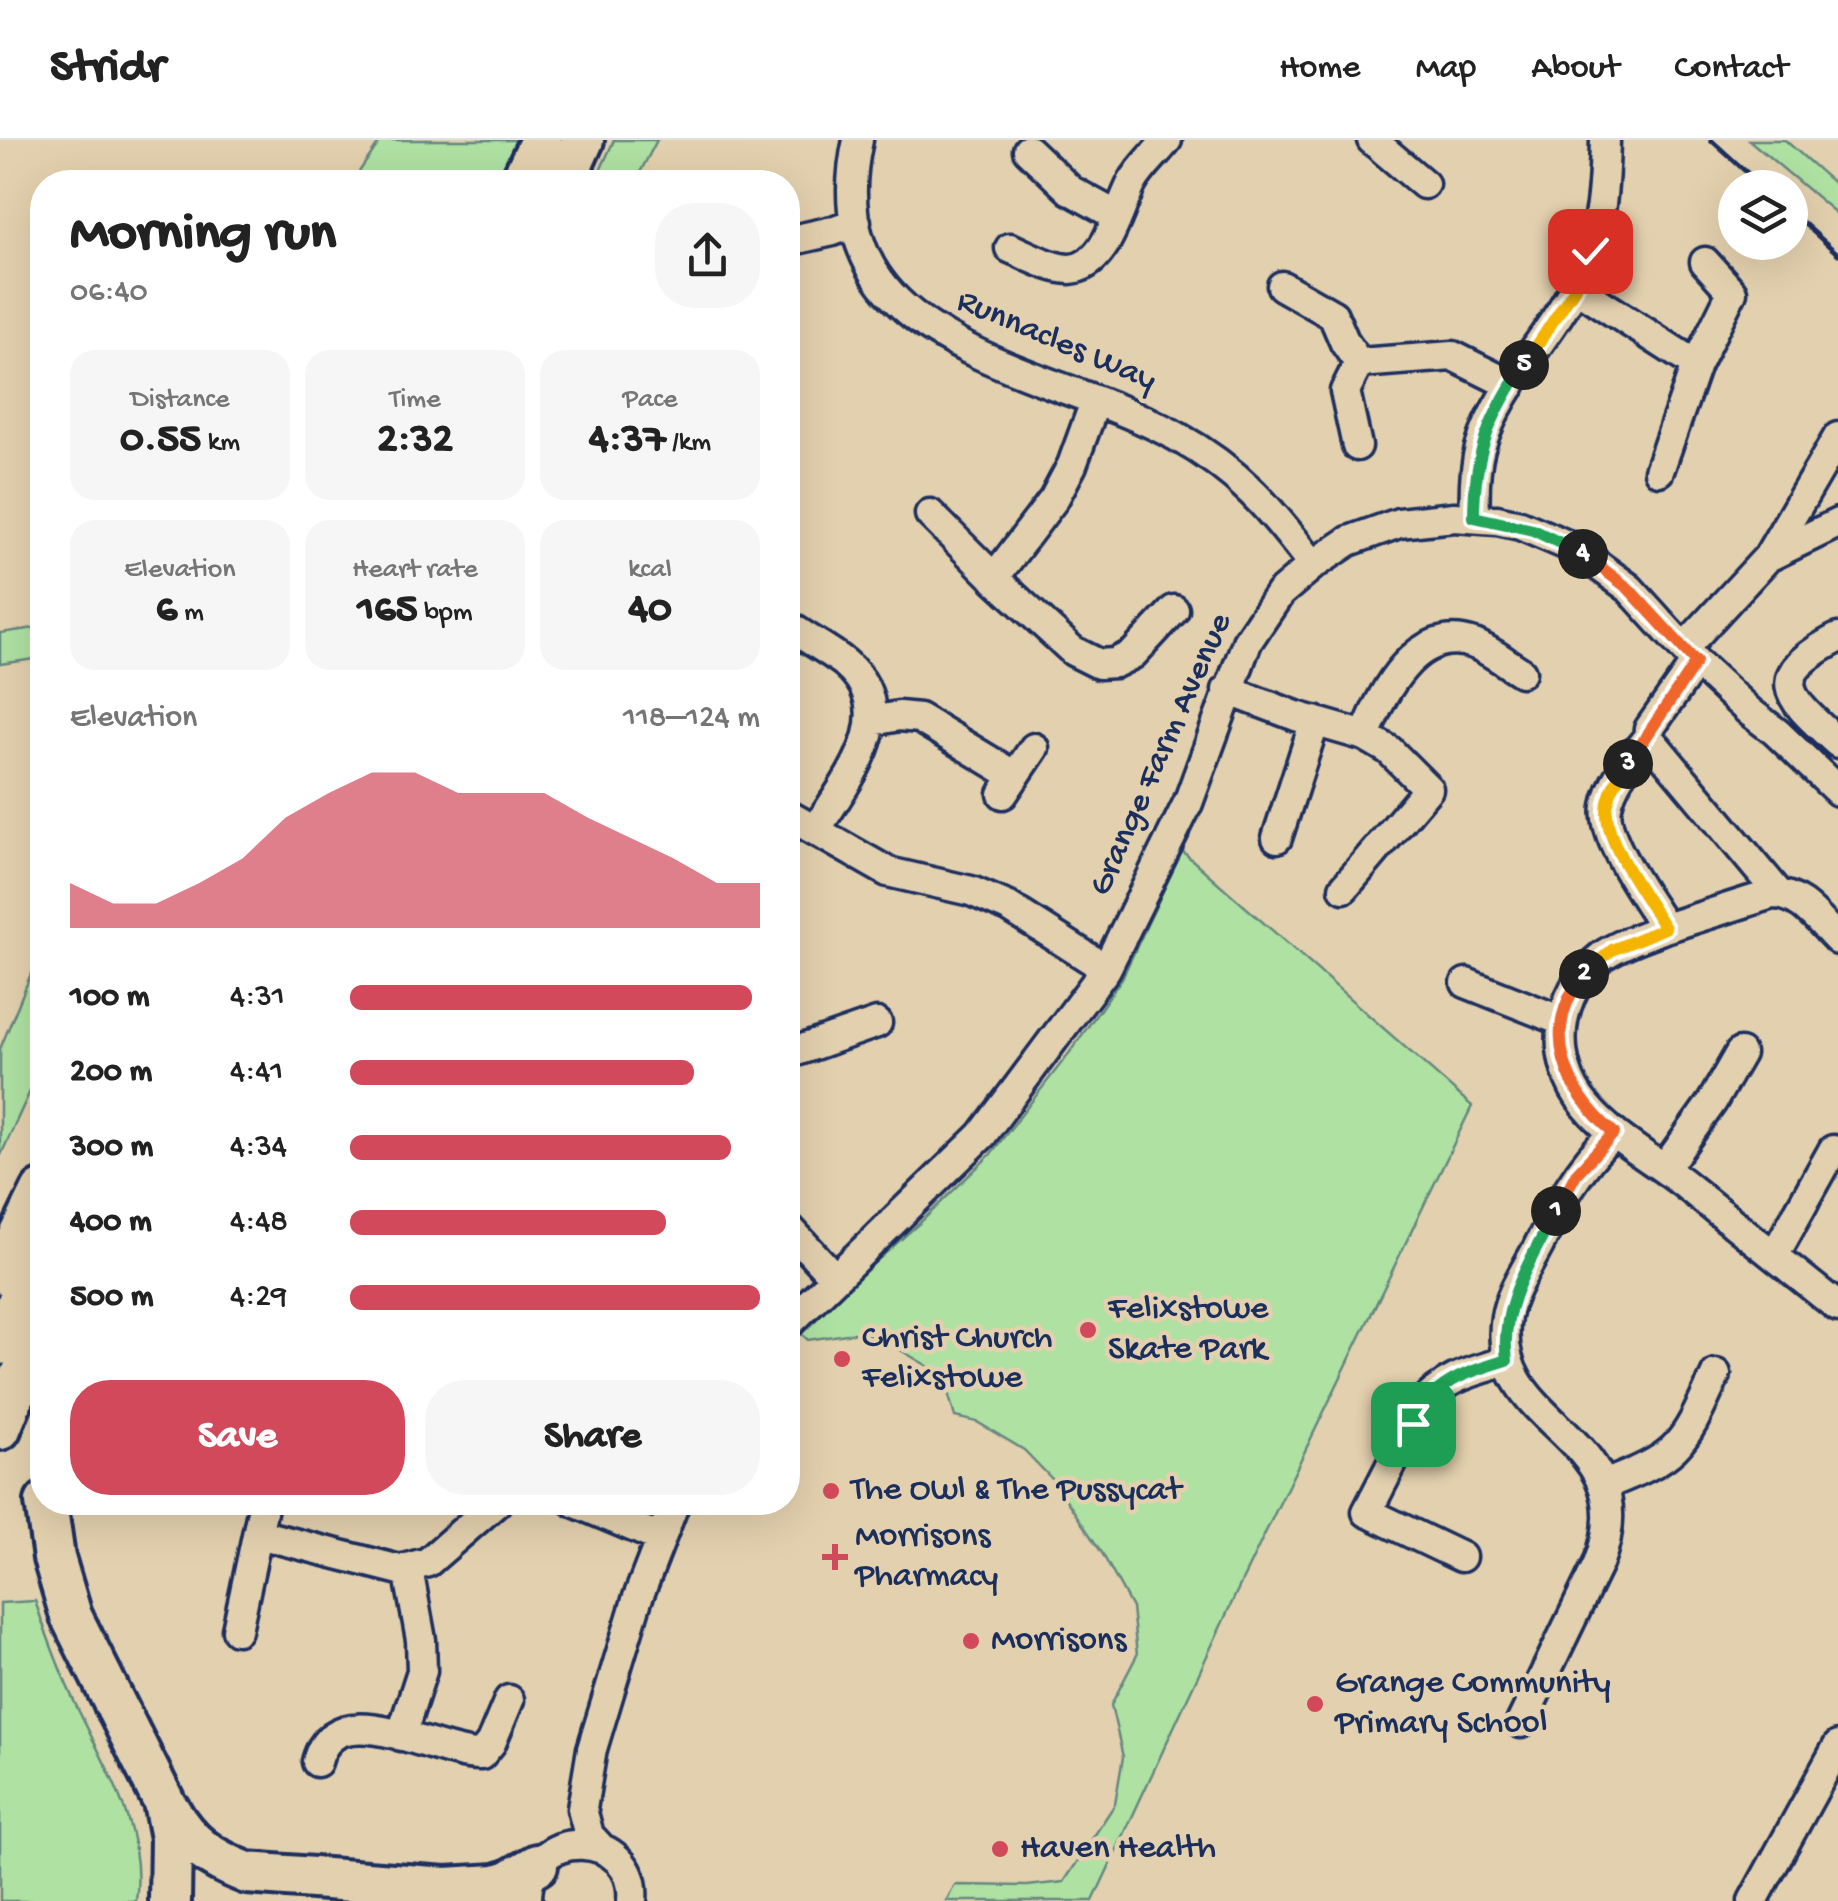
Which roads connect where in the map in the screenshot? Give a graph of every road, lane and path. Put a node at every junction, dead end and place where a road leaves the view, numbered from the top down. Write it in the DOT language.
graph roads {
  1 [pos="541,140"];
  2 [pos="583,140"];
  3 [pos="858,140"];
  4 [pos="1167,140"];
  5 [pos="1372,140"];
  6 [pos="1605,140"];
  7 [pos="1028,150"];
  8 [pos="527,170"];
  9 [pos="569,170"];
  10 [pos="1424,184"];
  11 [pos="1117,216"];
  12 [pos="856,222"];
  13 [pos="800,238"];
  14 [pos="1010,248"];
  15 [pos="1705,262"];
  16 [pos="1282,286"];
  17 [pos="1575,288"];
  18 [pos="1358,363"];
  19 [pos="1696,365"];
  20 [pos="1511,384"];
  21 [pos="1095,402"];
  22 [pos="1838,437"];
  23 [pos="1357,446"];
  24 [pos="1658,471"];
  25 [pos="930,514"];
  26 [pos="1474,517"];
  27 [pos="1838,523"];
  28 [pos="1768,557"];
  29 [pos="1313,564"];
  30 [pos="994,578"];
  31 [pos="1174,610"];
  32 [pos="800,634"];
  33 [pos="1838,638"];
  34 [pos="1690,655"];
  35 [pos="1521,672"];
  36 [pos="1227,690"];
  37 [pos="1796,704"];
  38 [pos="872,721"];
  39 [pos="1315,721"];
  40 [pos="1776,732"];
  41 [pos="1365,736"];
  42 [pos="1648,738"];
  43 [pos="1838,743"];
  44 [pos="1034,748"];
  45 [pos="1838,790"];
  46 [pos="800,821"];
  47 [pos="816,830"];
  48 [pos="1277,838"];
  49 [pos="1344,888"];
  50 [pos="1779,894"];
  51 [pos="1665,928"];
  52 [pos="1838,940"];
  53 [pos="1106,968"];
  54 [pos="1466,983"];
  55 [pos="1562,1022"];
  56 [pos="877,1023"];
  57 [pos="800,1050"];
  58 [pos="1740,1052"];
  59 [pos="1614,1133"];
  60 [pos="1833,1150"];
  61 [pos="1665,1168"];
  62 [pos="30,1216"];
  63 [pos="800,1240"];
  64 [pos="1774,1256"];
  65 [pos="30,1275"];
  66 [pos="834,1276"];
  67 [pos="0,1277"];
  68 [pos="1838,1306"];
  69 [pos="800,1311"];
  70 [pos="0,1344"];
  71 [pos="30,1355"];
  72 [pos="1507,1360"];
  73 [pos="1716,1374"];
  74 [pos="0,1429"];
  75 [pos="1604,1485"];
  76 [pos="48,1515"];
  77 [pos="262,1515"];
  78 [pos="482,1515"];
  79 [pos="605,1515"];
  80 [pos="670,1515"];
  81 [pos="258,1534"];
  82 [pos="660,1538"];
  83 [pos="1461,1557"];
  84 [pos="408,1569"];
  85 [pos="238,1630"];
  86 [pos="509,1700"];
  87 [pos="1521,1723"];
  88 [pos="401,1736"];
  89 [pos="1838,1746"];
  90 [pos="318,1762"];
  91 [pos="164,1802"];
  92 [pos="582,1810"];
  93 [pos="600,1847"];
  94 [pos="247,1872"];
  95 [pos="537,1873"];
  96 [pos="463,1895"];
  97 [pos="170,1901"];
  98 [pos="194,1901"];
  99 [pos="632,1901"];
  100 [pos="1752,1901"];
  1 -- 8 [label="highway"];
  2 -- 9 [label="highway"];
  3 -- 12 [label="street, Runnacles Way"];
  4 -- 11 [label="street"];
  5 -- 10 [label="street"];
  6 -- 17 [label="street"];
  7 -- 11 [label="street"];
  11 -- 14 [label="street"];
  12 -- 13 [label="street"];
  12 -- 21 [label="street, Runnacles Way"];
  15 -- 19 [label="street"];
  16 -- 18 [label="street"];
  17 -- 19 [label="street"];
  17 -- 20 [label="street"];
  18 -- 20 [label="street"];
  18 -- 23 [label="street"];
  19 -- 24 [label="street"];
  20 -- 26 [label="street"];
  21 -- 29 [label="street, Runnacles Way"];
  21 -- 30 [label="street"];
  22 -- 28 [label="street"];
  25 -- 30 [label="street"];
  26 -- 29 [label="street, Grange Farm Avenue"];
  26 -- 34 [label="street, Grange Farm Avenue"];
  27 -- 28 [label="street"];
  28 -- 34 [label="street"];
  29 -- 36 [label="street, Grange Farm Avenue"];
  30 -- 31 [label="street"];
  32 -- 38 [label="street"];
  33 -- 37 [label="street"];
  34 -- 40 [label="street, Grange Farm Avenue"];
  34 -- 42 [label="street"];
  35 -- 41 [label="street"];
  36 -- 39 [label="street"];
  36 -- 53 [label="street, Grange Farm Avenue"];
  37 -- 40 [label="street"];
  37 -- 43 [label="street"];
  38 -- 44 [label="street"];
  38 -- 47 [label="street"];
  39 -- 41 [label="street"];
  39 -- 48 [label="street"];
  40 -- 45 [label="street, Grange Farm Avenue"];
  41 -- 49 [label="street"];
  42 -- 50 [label="street"];
  42 -- 51 [label="street"];
  46 -- 47 [label="street"];
  47 -- 53 [label="street"];
  50 -- 51 [label="street"];
  50 -- 52 [label="street"];
  51 -- 55 [label="street"];
  53 -- 66 [label="street, Grange Farm Avenue"];
  54 -- 55 [label="street"];
  55 -- 59 [label="street"];
  56 -- 57 [label="street"];
  58 -- 61 [label="street"];
  59 -- 61 [label="street"];
  59 -- 72 [label="street"];
  60 -- 64 [label="street"];
  61 -- 64 [label="street"];
  62 -- 67 [label="highway"];
  63 -- 66 [label="street"];
  64 -- 68 [label="street"];
  65 -- 70 [label="highway"];
  66 -- 69 [label="street, Grange Farm Avenue"];
  71 -- 74 [label="highway"];
  72 -- 75 [label="street"];
  72 -- 83 [label="street"];
  73 -- 75 [label="street"];
  75 -- 87 [label="street"];
  76 -- 91 [label="highway"];
  77 -- 81 [label="street"];
  78 -- 84 [label="street"];
  79 -- 82 [label="street"];
  80 -- 82 [label="street"];
  81 -- 84 [label="street"];
  81 -- 85 [label="street"];
  82 -- 92 [label="street"];
  84 -- 88 [label="street"];
  86 -- 88 [label="street"];
  88 -- 90 [label="street"];
  89 -- 100 [label="street"];
  91 -- 94 [label="highway"];
  91 -- 97 [label="highway"];
  92 -- 93 [label="street"];
  92 -- 95 [label="street"];
  93 -- 95 [label="street"];
  93 -- 99 [label="street"];
  94 -- 96 [label="highway"];
  94 -- 98 [label="highway"];
  95 -- 96 [label="highway"];
}
